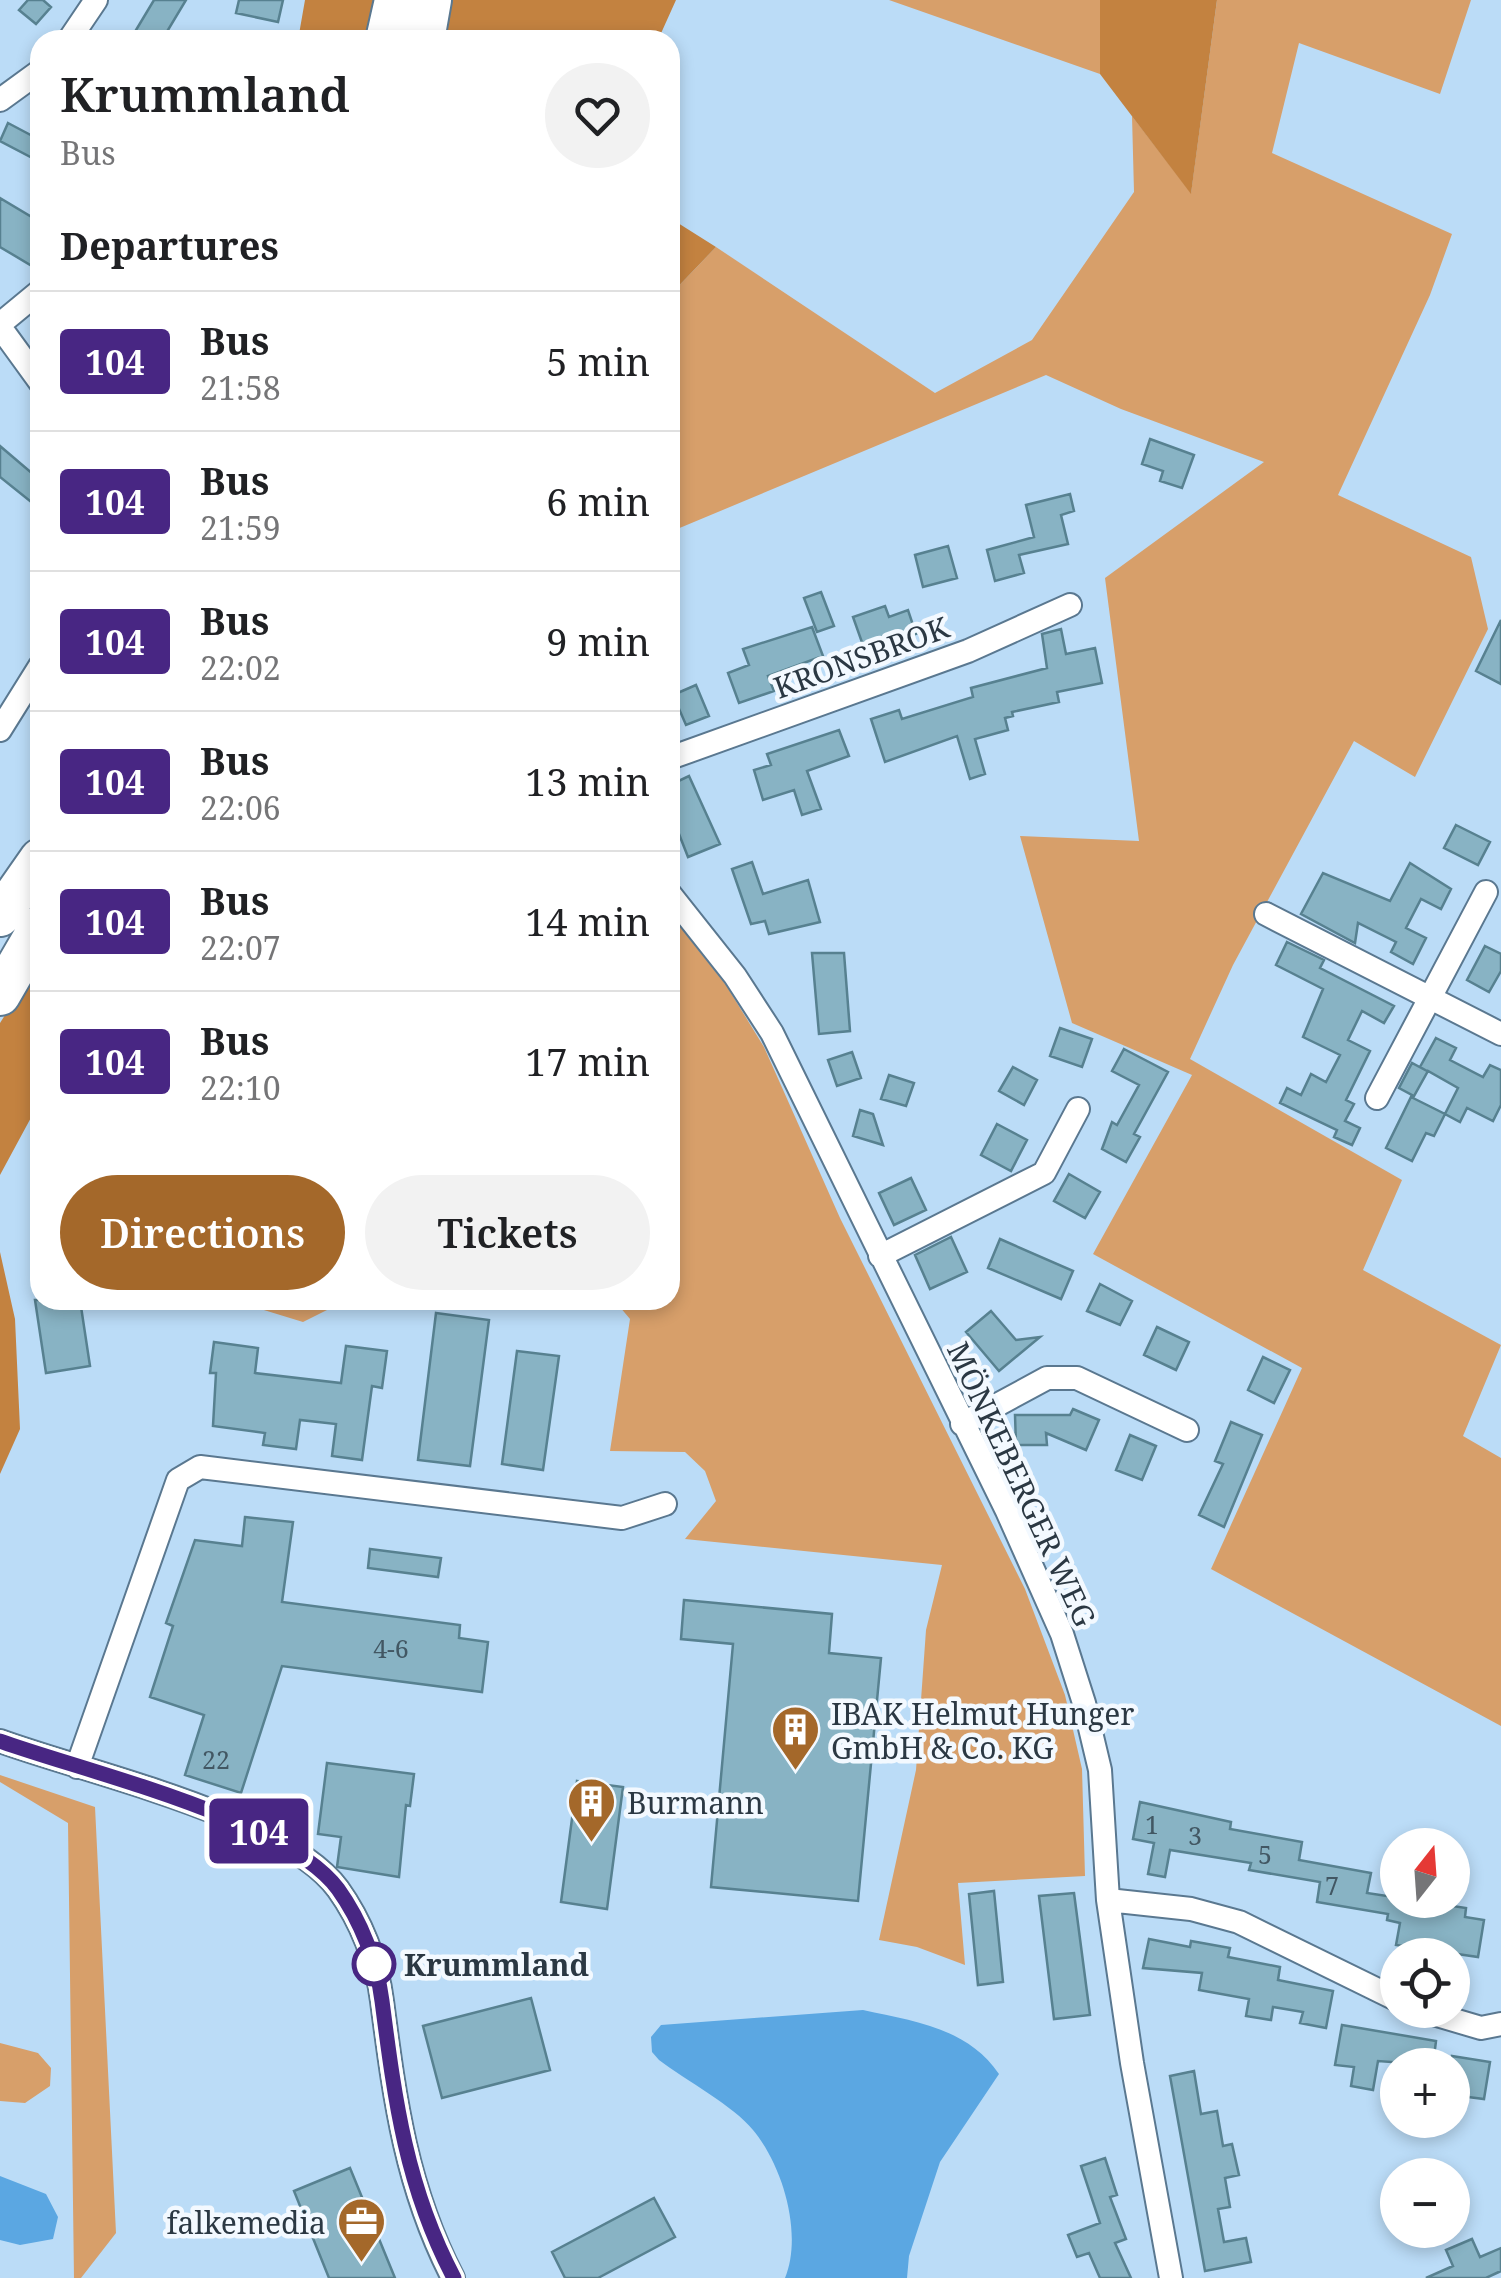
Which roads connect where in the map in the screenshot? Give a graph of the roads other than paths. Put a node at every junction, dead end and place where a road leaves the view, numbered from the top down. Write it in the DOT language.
graph roads {
  1 [pos="96,0"];
  2 [pos="395,0"];
  3 [pos="432,0"];
  4 [pos="75,30"];
  5 [pos="388,30"];
  6 [pos="426,30"];
  7 [pos="30,78"];
  8 [pos="0,100"];
  9 [pos="30,300"];
  10 [pos="0,326"];
  11 [pos="30,368"];
  12 [pos="1070,604"];
  13 [pos="30,682"];
  14 [pos="0,730"];
  15 [pos="680,754"];
  16 [pos="30,873"];
  17 [pos="1486,892"];
  18 [pos="680,907"];
  19 [pos="1266,914"];
  20 [pos="0,916"];
  21 [pos="30,937"];
  22 [pos="30,942"];
  23 [pos="0,976"];
  24 [pos="0,995"];
  25 [pos="1429,998"];
  26 [pos="1501,1034"];
  27 [pos="1377,1098"];
  28 [pos="1078,1110"];
  29 [pos="880,1256"];
  30 [pos="962,1424"];
  31 [pos="1187,1430"];
  32 [pos="665,1504"];
  33 [pos="0,1741"];
  34 [pos="77,1768"];
  35 [pos="1108,1900"];
  36 [pos="1380,1991"];
  37 [pos="1501,2024"];
  38 [pos="1470,2025"];
  39 [pos="454,2278"];
  40 [pos="1171,2278"];
  1 -- 4 [label="street"];
  2 -- 5 [label="highway"];
  3 -- 6 [label="highway"];
  7 -- 8 [label="street"];
  9 -- 10 [label="street"];
  10 -- 11 [label="street"];
  12 -- 15 [label="street, KRONSBROK"];
  13 -- 14 [label="street"];
  16 -- 20 [label="highway"];
  17 -- 25 [label="street"];
  18 -- 29 [label="street, MÖNKEBERGER WEG"];
  19 -- 25 [label="street"];
  21 -- 23 [label="highway"];
  22 -- 24 [label="highway"];
  25 -- 26 [label="street"];
  25 -- 27 [label="street"];
  28 -- 29 [label="street"];
  29 -- 30 [label="street, MÖNKEBERGER WEG"];
  30 -- 31 [label="street"];
  30 -- 35 [label="street, MÖNKEBERGER WEG"];
  32 -- 34 [label="street"];
  33 -- 34 [label="street"];
  34 -- 39 [label="street"];
  35 -- 36 [label="street"];
  35 -- 40 [label="street, MÖNKEBERGER WEG"];
  37 -- 38 [label="street"];
}
